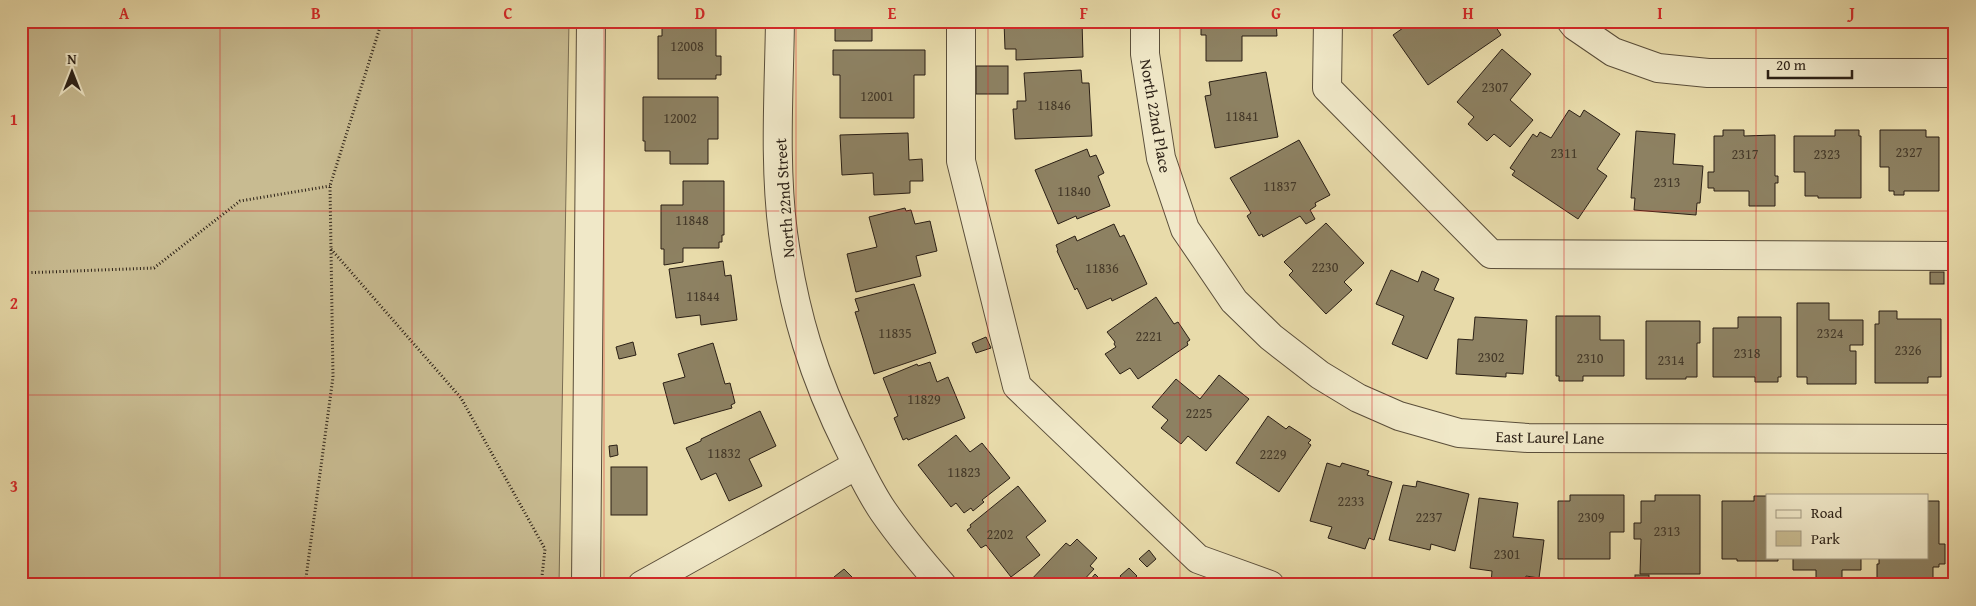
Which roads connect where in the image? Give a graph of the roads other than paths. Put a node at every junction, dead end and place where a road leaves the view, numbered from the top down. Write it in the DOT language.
graph roads {
  1 [pos="591,21"];
  2 [pos="780,21"];
  3 [pos="961,21"];
  4 [pos="1144,21"];
  5 [pos="1328,21"];
  6 [pos="1571,21"];
  7 [pos="1955,73"];
  8 [pos="1955,256"];
  9 [pos="1207,262"];
  10 [pos="1955,439"];
  11 [pos="857,465"];
  12 [pos="586,585"];
  13 [pos="642,585"];
  14 [pos="942,585"];
  15 [pos="1270,585"];
  1 -- 12 [label="street"];
  2 -- 11 [label="street, North 22nd Street"];
  3 -- 15 [label="street"];
  4 -- 9 [label="street, North 22nd Place"];
  5 -- 8 [label="street"];
  6 -- 7 [label="street"];
  9 -- 10 [label="street, East Laurel Lane"];
  11 -- 13 [label="street"];
  11 -- 14 [label="street, North 22nd Street"];
}
